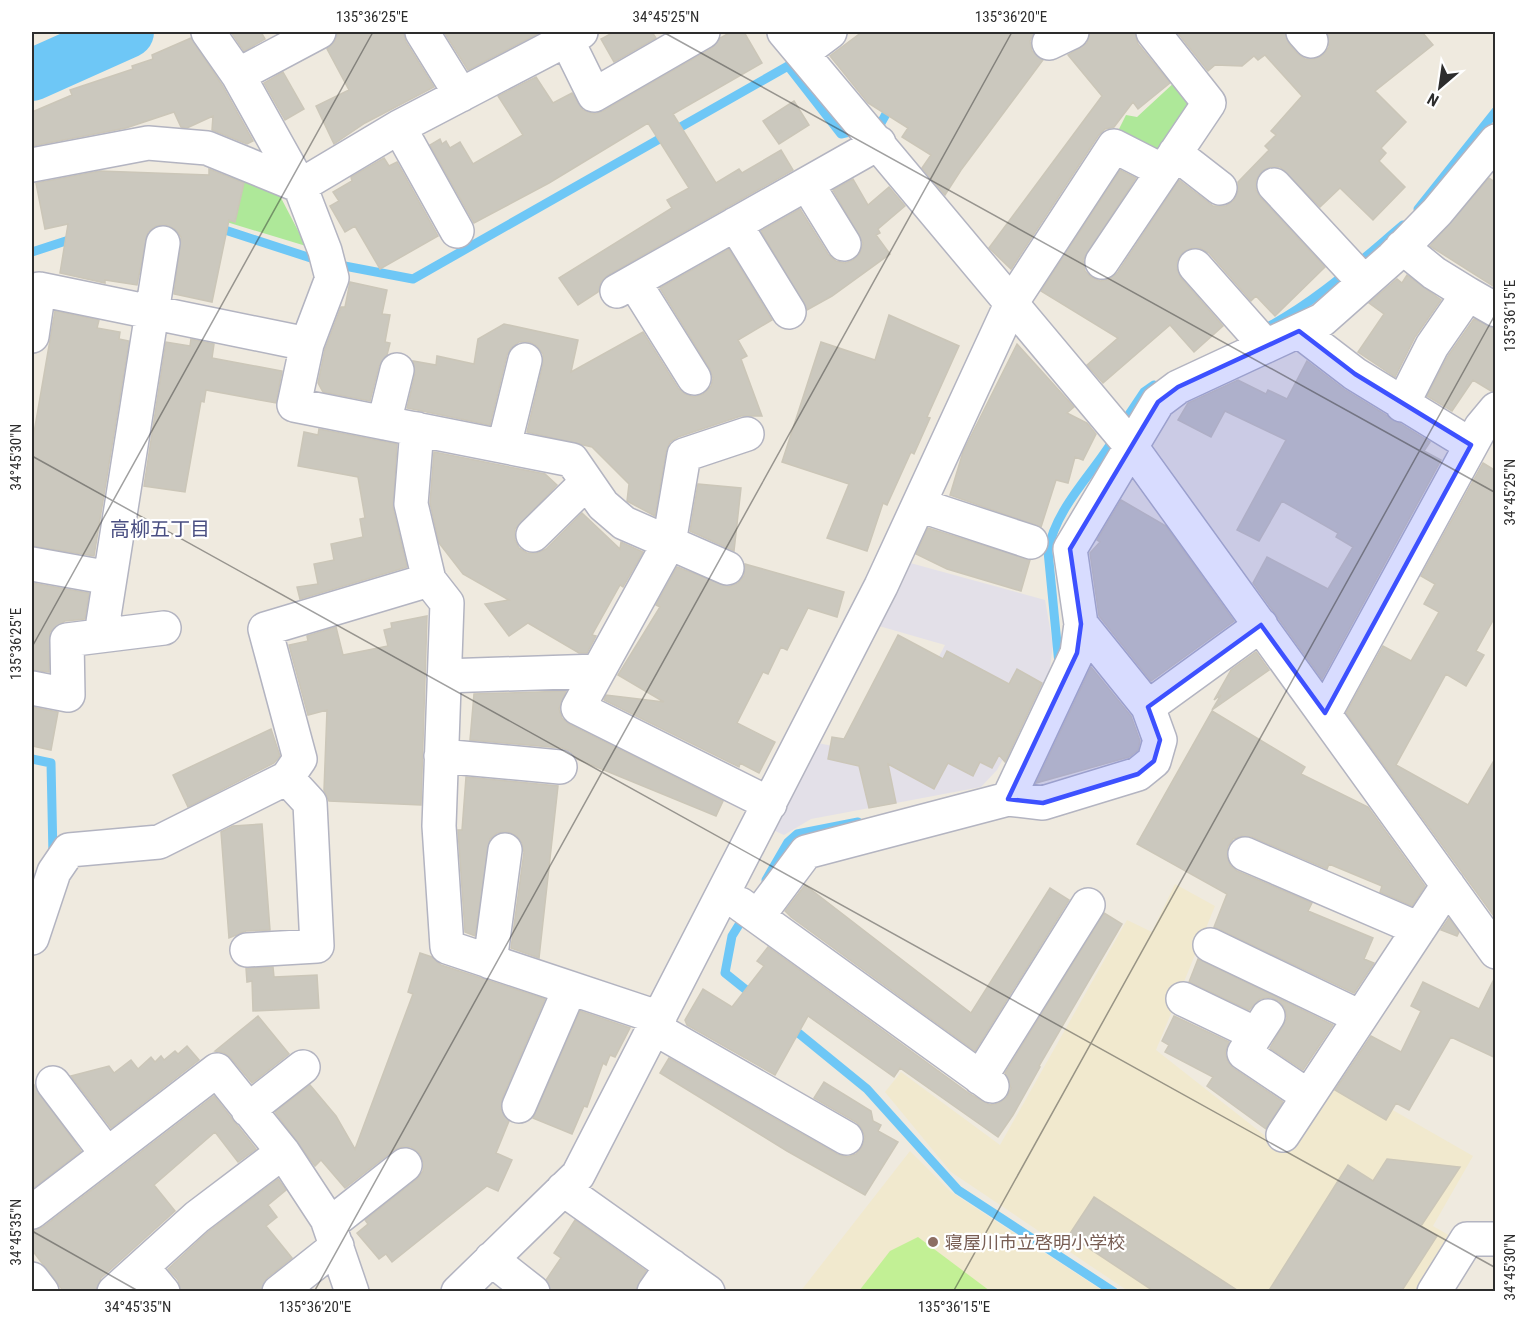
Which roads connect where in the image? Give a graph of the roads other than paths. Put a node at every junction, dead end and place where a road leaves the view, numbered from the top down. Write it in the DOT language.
graph roads {
  1 [pos="208,32"];
  2 [pos="319,32"];
  3 [pos="422,32"];
  4 [pos="703,32"];
  5 [pos="830,32"];
  6 [pos="1154,32"];
  7 [pos="571,34"];
  8 [pos="793,42"];
  9 [pos="238,75"];
  10 [pos="461,95"];
  11 [pos="399,127"];
  12 [pos="869,132"];
  13 [pos="1496,141"];
  14 [pos="1169,162"];
  15 [pos="32,165"];
  16 [pos="807,183"];
  17 [pos="1274,185"];
  18 [pos="300,186"];
  19 [pos="1220,188"];
  20 [pos="735,224"];
  21 [pos="457,231"];
  22 [pos="163,243"];
  23 [pos="844,244"];
  24 [pos="1402,247"];
  25 [pos="1101,262"];
  26 [pos="1195,266"];
  27 [pos="1355,272"];
  28 [pos="1012,302"];
  29 [pos="1482,302"];
  30 [pos="152,312"];
  31 [pos="789,312"];
  32 [pos="32,331"];
  33 [pos="1299,331"];
  34 [pos="1257,337"];
  35 [pos="307,344"];
  36 [pos="525,360"];
  37 [pos="397,370"];
  38 [pos="694,378"];
  39 [pos="1402,405"];
  40 [pos="1496,409"];
  41 [pos="384,423"];
  42 [pos="417,429"];
  43 [pos="747,434"];
  44 [pos="1122,436"];
  45 [pos="1471,445"];
  46 [pos="504,446"];
  47 [pos="587,482"];
  48 [pos="919,505"];
  49 [pos="533,535"];
  50 [pos="1031,542"];
  51 [pos="669,543"];
  52 [pos="32,564"];
  53 [pos="727,568"];
  54 [pos="110,578"];
  55 [pos="429,580"];
  56 [pos="1081,624"];
  57 [pos="1261,625"];
  58 [pos="164,628"];
  59 [pos="101,635"];
  60 [pos="598,671"];
  61 [pos="444,676"];
  62 [pos="32,688"];
  63 [pos="1148,707"];
  64 [pos="1325,713"];
  65 [pos="441,756"];
  66 [pos="560,767"];
  67 [pos="287,778"];
  68 [pos="1008,799"];
  69 [pos="770,804"];
  70 [pos="505,850"];
  71 [pos="1245,854"];
  72 [pos="1448,885"];
  73 [pos="1088,905"];
  74 [pos="744,906"];
  75 [pos="1419,929"];
  76 [pos="32,938"];
  77 [pos="1210,945"];
  78 [pos="247,950"];
  79 [pos="1496,952"];
  80 [pos="490,962"];
  81 [pos="570,988"];
  82 [pos="1183,999"];
  83 [pos="1360,1017"];
  84 [pos="657,1023"];
  85 [pos="303,1067"];
  86 [pos="53,1083"];
  87 [pos="1308,1096"];
  88 [pos="519,1106"];
  89 [pos="248,1110"];
  90 [pos="1283,1135"];
  91 [pos="846,1138"];
  92 [pos="283,1152"];
  93 [pos="107,1154"];
  94 [pos="405,1165"];
  95 [pos="563,1189"];
  96 [pos="32,1212"];
  97 [pos="333,1236"];
  98 [pos="1496,1239"];
  99 [pos="491,1259"];
  100 [pos="142,1266"];
  101 [pos="32,1279"];
  102 [pos="663,1279"];
  103 [pos="42,1292"];
  104 [pos="114,1292"];
  105 [pos="163,1292"];
  106 [pos="279,1292"];
  107 [pos="352,1292"];
  108 [pos="458,1292"];
  109 [pos="533,1292"];
  110 [pos="708,1292"];
  111 [pos="1434,1292"];
  1 -- 9 [label="street"];
  2 -- 9 [label="street"];
  3 -- 10 [label="street"];
  4 -- 7 [label="street"];
  5 -- 8 [label="street"];
  6 -- 14 [label="street"];
  7 -- 10 [label="street"];
  8 -- 12 [label="street"];
  9 -- 18 [label="street"];
  10 -- 11 [label="street"];
  11 -- 18 [label="street"];
  11 -- 21 [label="street"];
  12 -- 16 [label="street"];
  12 -- 28 [label="street"];
  13 -- 24 [label="street"];
  14 -- 19 [label="street"];
  14 -- 25 [label="street"];
  14 -- 28 [label="street"];
  15 -- 18 [label="street"];
  16 -- 20 [label="street"];
  16 -- 23 [label="street"];
  17 -- 27 [label="street"];
  18 -- 35 [label="street"];
  20 -- 31 [label="street"];
  20 -- 38 [label="street"];
  22 -- 30 [label="street"];
  24 -- 27 [label="street"];
  24 -- 29 [label="street"];
  26 -- 34 [label="street"];
  27 -- 33 [label="street"];
  28 -- 44 [label="street"];
  28 -- 48 [label="street"];
  29 -- 39 [label="street"];
  30 -- 32 [label="street"];
  30 -- 35 [label="street"];
  30 -- 54 [label="street"];
  33 -- 34 [label="street"];
  33 -- 39 [label="street"];
  34 -- 44 [label="street"];
  35 -- 41 [label="street"];
  36 -- 46 [label="street"];
  37 -- 41 [label="street"];
  39 -- 45 [label="street"];
  40 -- 45 [label="street"];
  41 -- 42 [label="street"];
  42 -- 46 [label="street"];
  42 -- 55 [label="street"];
  43 -- 51 [label="street"];
  44 -- 56 [label="street"];
  44 -- 57 [label="street"];
  45 -- 64 [label="street"];
  46 -- 47 [label="street"];
  47 -- 49 [label="street"];
  47 -- 51 [label="street"];
  48 -- 50 [label="street"];
  48 -- 69 [label="street"];
  51 -- 53 [label="street"];
  51 -- 60 [label="street"];
  52 -- 54 [label="street"];
  54 -- 59 [label="street"];
  55 -- 61 [label="street"];
  55 -- 67 [label="street"];
  56 -- 63 [label="street"];
  56 -- 68 [label="street"];
  57 -- 63 [label="street"];
  57 -- 64 [label="street"];
  58 -- 59 [label="street"];
  59 -- 62 [label="street"];
  60 -- 61 [label="street"];
  60 -- 69 [label="street"];
  61 -- 65 [label="street"];
  63 -- 68 [label="street"];
  64 -- 72 [label="street"];
  65 -- 66 [label="street"];
  65 -- 80 [label="street"];
  67 -- 76 [label="street"];
  67 -- 78 [label="street"];
  68 -- 74 [label="street"];
  69 -- 74 [label="street"];
  70 -- 80 [label="street"];
  71 -- 75 [label="street"];
  72 -- 75 [label="street"];
  72 -- 79 [label="street"];
  73 -- 74 [label="street"];
  74 -- 84 [label="street"];
  75 -- 83 [label="street"];
  77 -- 83 [label="street"];
  80 -- 81 [label="street"];
  81 -- 84 [label="street"];
  81 -- 88 [label="street"];
  82 -- 87 [label="street"];
  83 -- 87 [label="street"];
  84 -- 91 [label="street"];
  84 -- 95 [label="street"];
  85 -- 89 [label="street"];
  86 -- 93 [label="street"];
  87 -- 90 [label="street"];
  89 -- 92 [label="street"];
  89 -- 93 [label="street"];
  92 -- 97 [label="street"];
  92 -- 100 [label="street"];
  93 -- 96 [label="street"];
  94 -- 97 [label="street"];
  95 -- 99 [label="street"];
  95 -- 102 [label="street"];
  97 -- 106 [label="street"];
  97 -- 107 [label="street"];
  98 -- 111 [label="street"];
  99 -- 108 [label="street"];
  99 -- 109 [label="street"];
  100 -- 104 [label="street"];
  100 -- 105 [label="street"];
  101 -- 103 [label="street"];
  102 -- 110 [label="street"];
}
